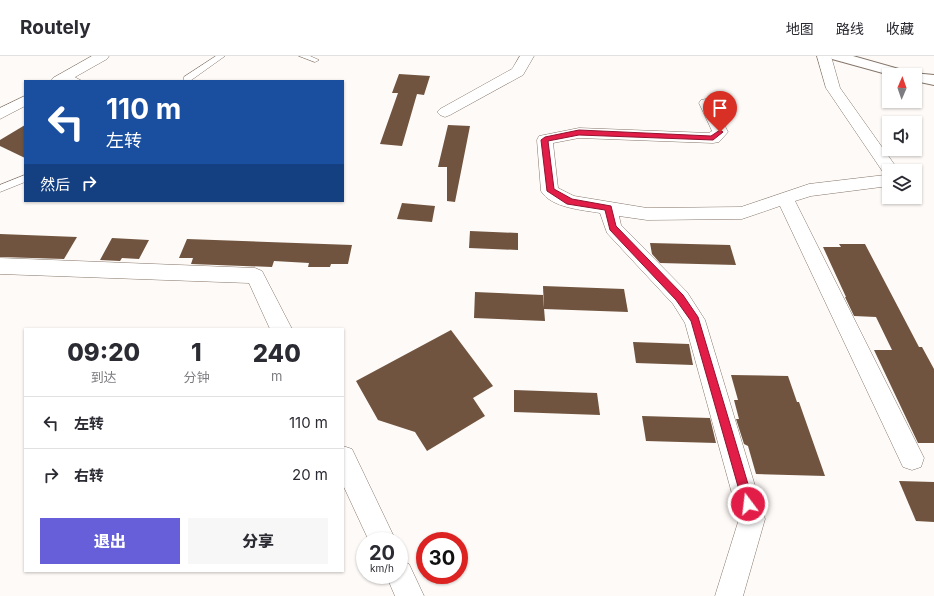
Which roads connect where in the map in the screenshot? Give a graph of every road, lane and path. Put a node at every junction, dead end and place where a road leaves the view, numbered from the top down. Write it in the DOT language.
graph roads {
  1 [pos="102,56"];
  2 [pos="221,56"];
  3 [pos="303,56"];
  4 [pos="527,56"];
  5 [pos="824,56"];
  6 [pos="837,56"];
  7 [pos="315,60"];
  8 [pos="882,68"];
  9 [pos="187,78"];
  10 [pos="922,78"];
  11 [pos="67,79"];
  12 [pos="934,80"];
  13 [pos="24,101"];
  14 [pos="706,103"];
  15 [pos="445,112"];
  16 [pos="0,114"];
  17 [pos="886,164"];
  18 [pos="24,178"];
  19 [pos="882,181"];
  20 [pos="0,188"];
  21 [pos="785,198"];
  22 [pos="608,208"];
  23 [pos="0,266"];
  24 [pos="281,328"];
  25 [pos="912,458"];
  26 [pos="344,460"];
  27 [pos="379,532"];
  28 [pos="404,584"];
  29 [pos="410,596"];
  30 [pos="729,596"];
  1 -- 11 [label="street"];
  2 -- 9 [label="lane"];
  3 -- 7 [label="lane"];
  4 -- 15 [label="street"];
  5 -- 17 [label="street"];
  6 -- 8 [label="street"];
  10 -- 12 [label="street"];
  13 -- 16 [label="street"];
  14 -- 22 [label="street"];
  18 -- 20 [label="lane"];
  19 -- 21 [label="street"];
  21 -- 22 [label="street"];
  21 -- 25 [label="street"];
  22 -- 30 [label="street"];
  23 -- 24 [label="street"];
  26 -- 27 [label="street"];
  28 -- 29 [label="street"];
}
